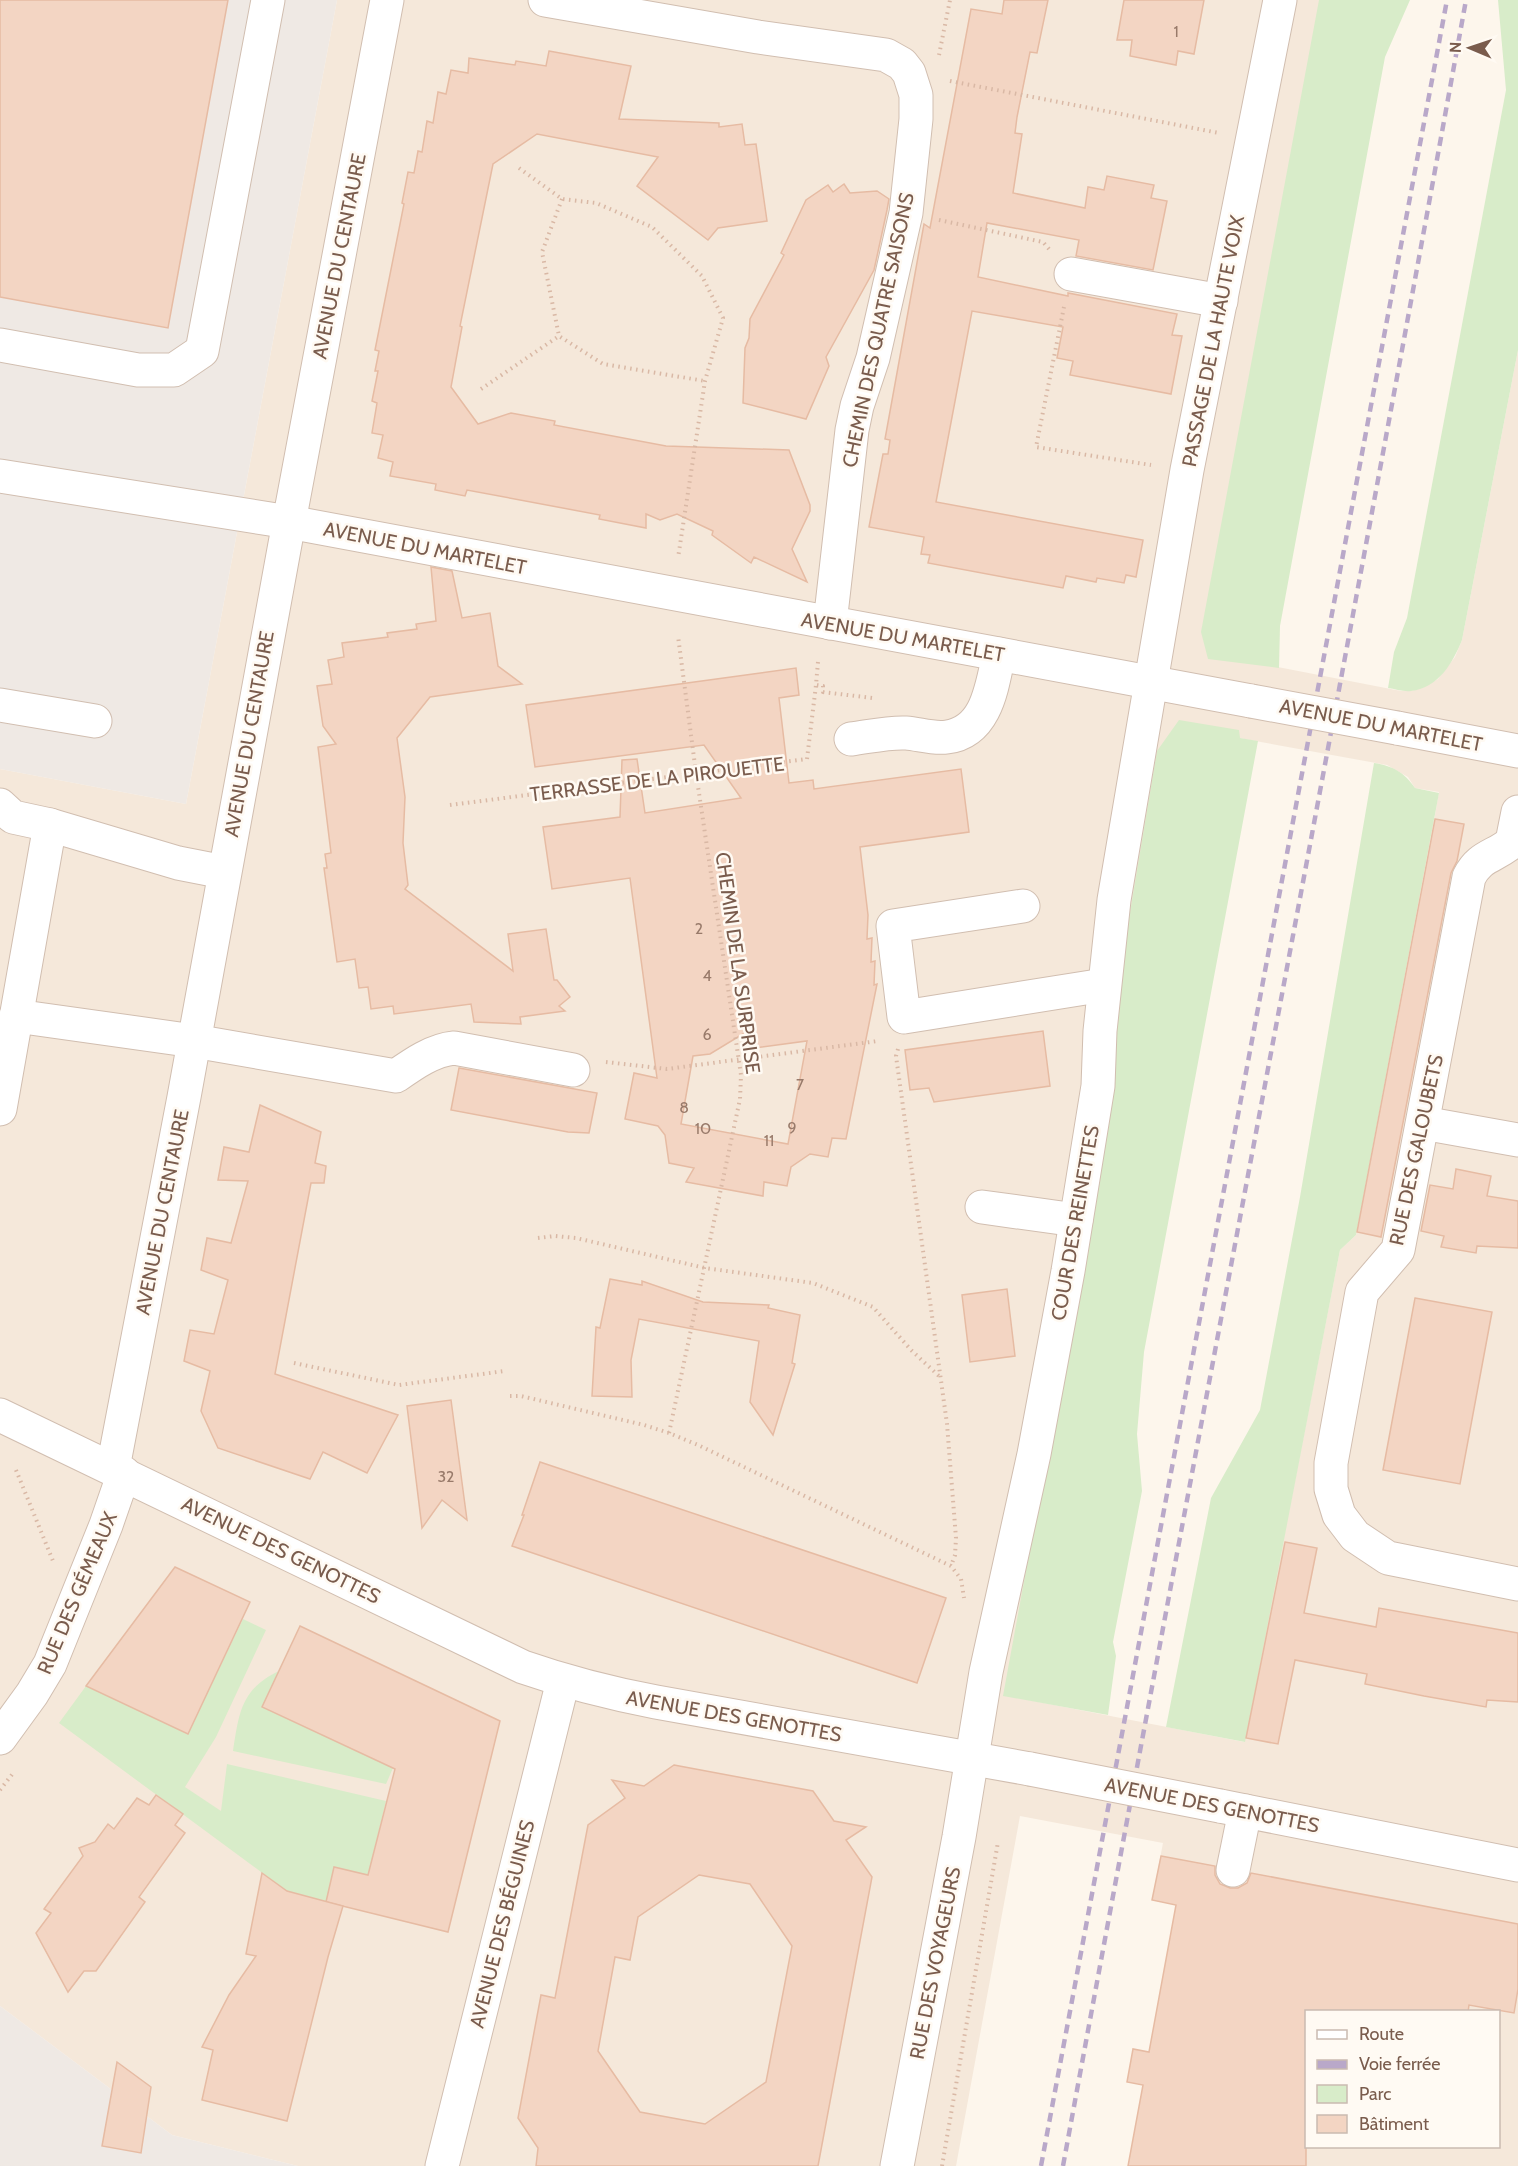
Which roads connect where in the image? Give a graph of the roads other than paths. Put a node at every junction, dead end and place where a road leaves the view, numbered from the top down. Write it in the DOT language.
graph roads {
  1 [pos="268,0"];
  2 [pos="387,0"];
  3 [pos="545,0"];
  4 [pos="1280,0"];
  5 [pos="1071,274"];
  6 [pos="1221,302"];
  7 [pos="0,345"];
  8 [pos="0,476"];
  9 [pos="289,522"];
  10 [pos="830,623"];
  11 [pos="999,654"];
  12 [pos="1151,682"];
  13 [pos="0,705"];
  14 [pos="95,721"];
  15 [pos="850,739"];
  16 [pos="1518,751"];
  17 [pos="0,805"];
  18 [pos="1518,812"];
  19 [pos="50,825"];
  20 [pos="224,872"];
  21 [pos="1023,906"];
  22 [pos="1104,985"];
  23 [pos="16,1016"];
  24 [pos="194,1041"];
  25 [pos="573,1070"];
  26 [pos="0,1109"];
  27 [pos="1423,1123"];
  28 [pos="1518,1140"];
  29 [pos="982,1207"];
  30 [pos="1076,1220"];
  31 [pos="0,1415"];
  32 [pos="118,1471"];
  33 [pos="1518,1584"];
  34 [pos="563,1681"];
  35 [pos="0,1738"];
  36 [pos="972,1759"];
  37 [pos="1233,1809"];
  38 [pos="1518,1864"];
  39 [pos="1233,1870"];
  40 [pos="442,2166"];
  41 [pos="897,2166"];
  1 -- 7 [label="street"];
  2 -- 9 [label="street, AVENUE DU CENTAURE"];
  3 -- 10 [label="street, CHEMIN DES QUATRE SAISONS"];
  4 -- 6 [label="street, PASSAGE DE LA HAUTE VOIX"];
  5 -- 6 [label="street"];
  6 -- 12 [label="street, PASSAGE DE LA HAUTE VOIX"];
  8 -- 9 [label="street, AVENUE DU MARTELET"];
  9 -- 10 [label="street, AVENUE DU MARTELET"];
  9 -- 20 [label="street, AVENUE DU CENTAURE"];
  10 -- 11 [label="street, AVENUE DU MARTELET"];
  11 -- 12 [label="street, AVENUE DU MARTELET"];
  11 -- 15 [label="street"];
  12 -- 16 [label="street, AVENUE DU MARTELET, bridge"];
  12 -- 22 [label="street, COUR DES REINETTES"];
  13 -- 14 [label="street"];
  17 -- 19 [label="street"];
  18 -- 27 [label="street, RUE DES GALOUBETS"];
  19 -- 20 [label="street"];
  19 -- 23 [label="street"];
  20 -- 24 [label="street, AVENUE DU CENTAURE"];
  21 -- 22 [label="street"];
  22 -- 30 [label="street, COUR DES REINETTES"];
  23 -- 24 [label="street"];
  23 -- 26 [label="street"];
  24 -- 25 [label="street"];
  24 -- 32 [label="street, AVENUE DU CENTAURE"];
  27 -- 28 [label="street"];
  27 -- 33 [label="street, RUE DES GALOUBETS"];
  29 -- 30 [label="street"];
  30 -- 36 [label="street, COUR DES REINETTES"];
  31 -- 32 [label="street, AVENUE DES GENOTTES"];
  32 -- 34 [label="street, AVENUE DES GENOTTES"];
  32 -- 35 [label="street, RUE DES GÉMEAUX"];
  34 -- 36 [label="street, AVENUE DES GENOTTES"];
  34 -- 40 [label="street, AVENUE DES BÉGUINES"];
  36 -- 37 [label="street, AVENUE DES GENOTTES, bridge"];
  36 -- 41 [label="street, RUE DES VOYAGEURS"];
  37 -- 38 [label="street, AVENUE DES GENOTTES"];
  37 -- 39 [label="street"];
}
